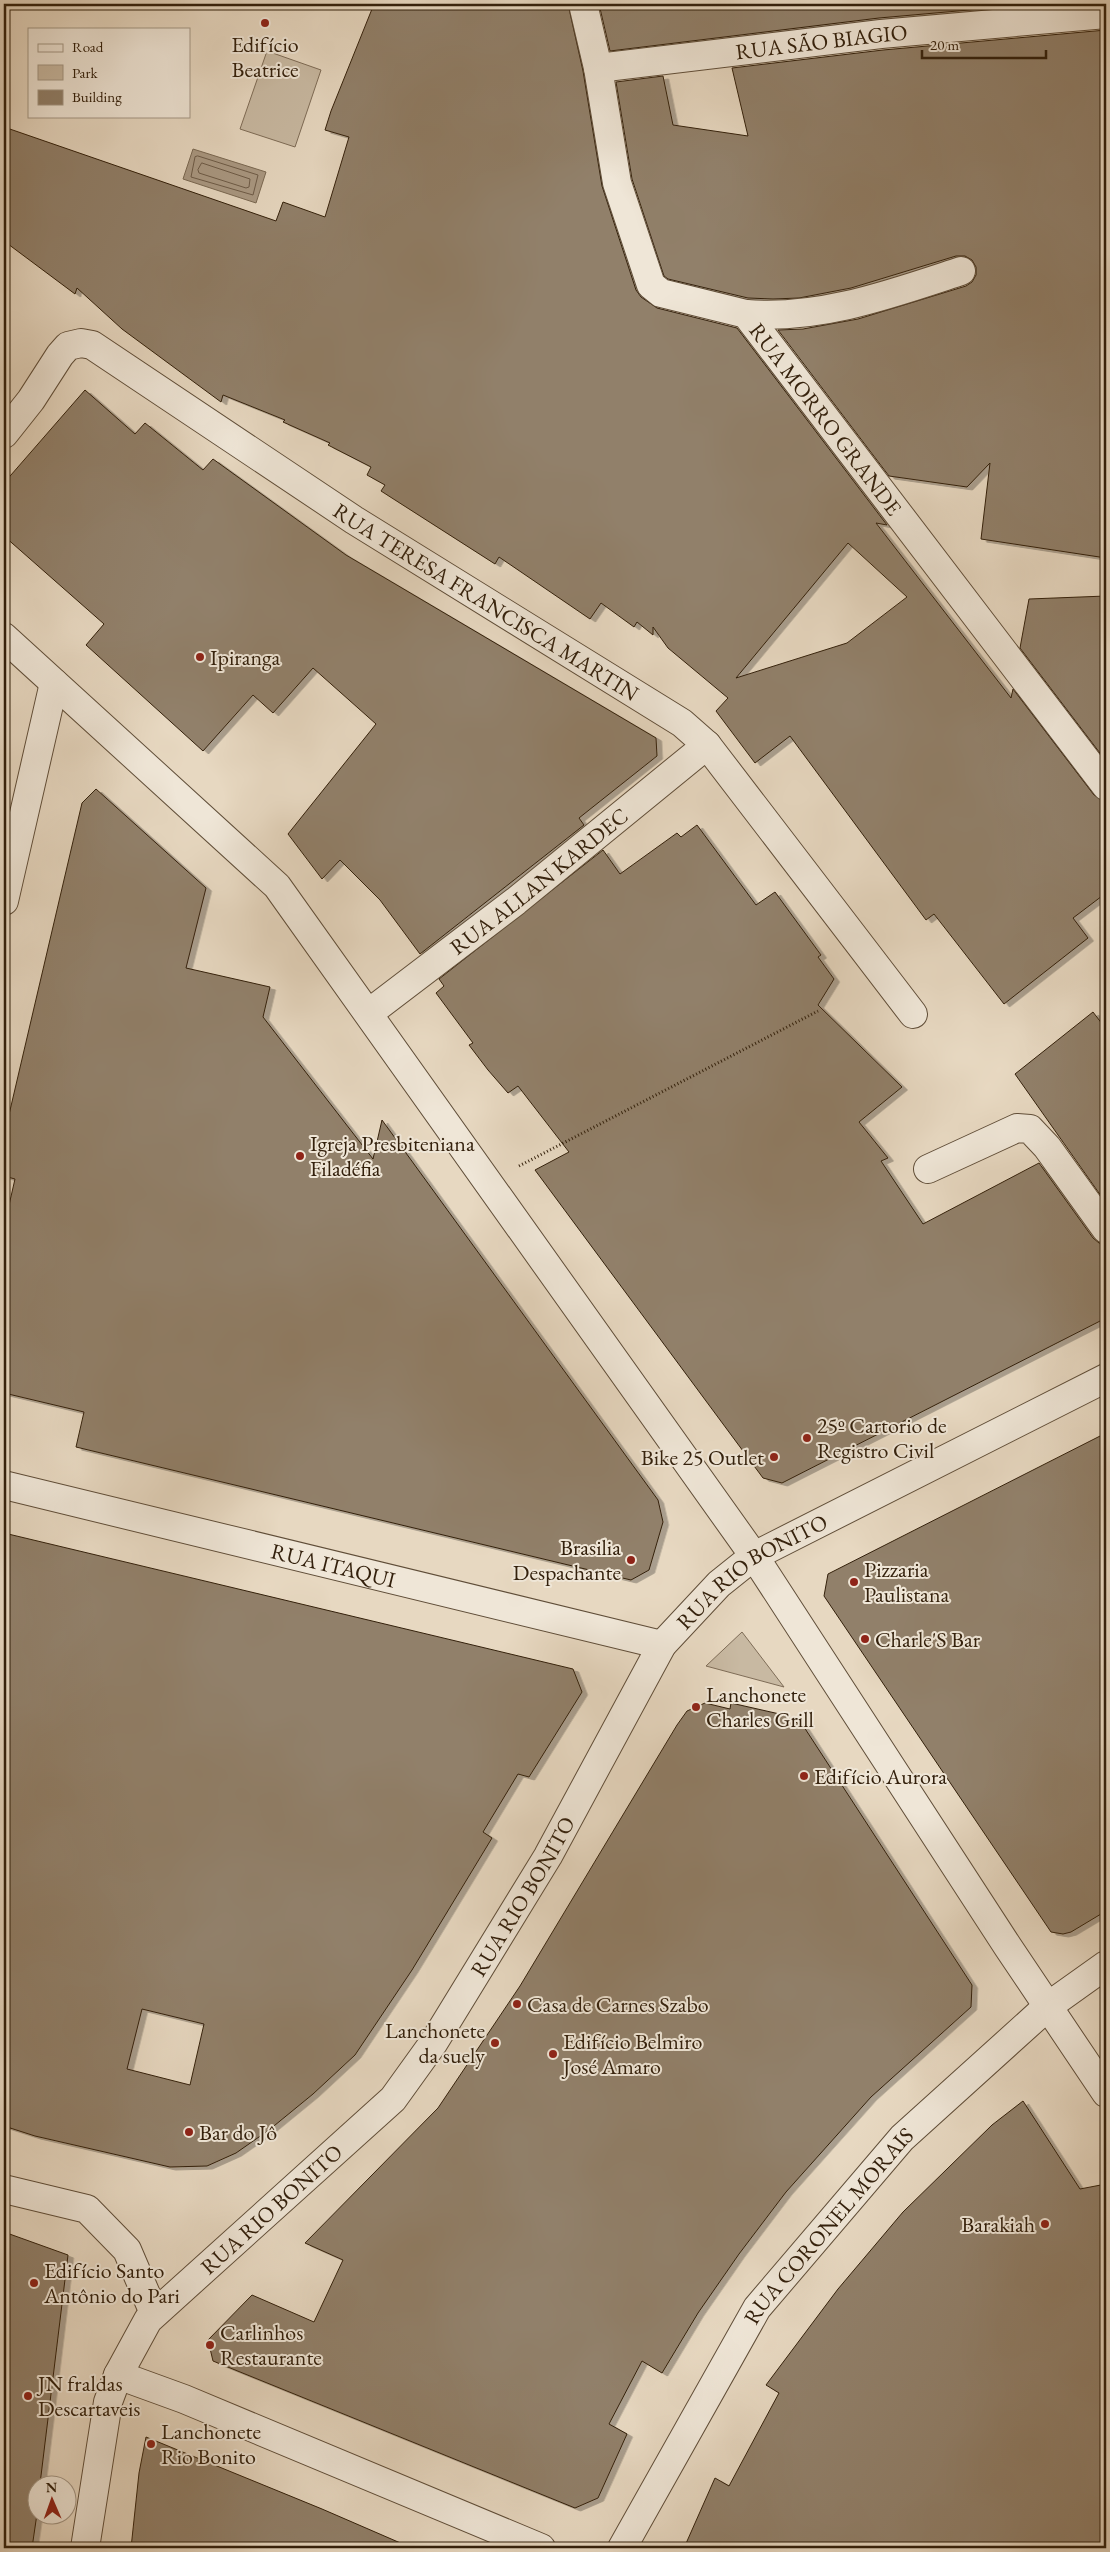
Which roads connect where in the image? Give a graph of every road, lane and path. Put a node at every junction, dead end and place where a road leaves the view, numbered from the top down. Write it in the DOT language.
graph roads {
  1 [pos="583,4"];
  2 [pos="1106,14"];
  3 [pos="598,68"];
  4 [pos="961,271"];
  5 [pos="746,314"];
  6 [pos="4,434"];
  7 [pos="4,637"];
  8 [pos="54,682"];
  9 [pos="707,745"];
  10 [pos="1106,786"];
  11 [pos="4,901"];
  12 [pos="818,1011"];
  13 [pos="368,1014"];
  14 [pos="913,1014"];
  15 [pos="928,1169"];
  16 [pos="488,1182"];
  17 [pos="1106,1230"];
  18 [pos="1106,1378"];
  19 [pos="4,1484"];
  20 [pos="754,1556"];
  21 [pos="662,1645"];
  22 [pos="1106,1965"];
  23 [pos="1047,2007"];
  24 [pos="1106,2093"];
  25 [pos="4,2189"];
  26 [pos="154,2313"];
  27 [pos="118,2375"];
  28 [pos="85,2548"];
  29 [pos="542,2548"];
  30 [pos="622,2548"];
  1 -- 3 [label="street, RUA MORRO GRANDE"];
  2 -- 3 [label="street, RUA SÃO BIAGIO"];
  3 -- 5 [label="street, RUA MORRO GRANDE"];
  4 -- 5 [label="street"];
  5 -- 10 [label="street, RUA MORRO GRANDE"];
  6 -- 9 [label="street, RUA TERESA FRANCISCA MARTIN"];
  7 -- 8 [label="street"];
  8 -- 11 [label="street"];
  8 -- 13 [label="street"];
  9 -- 13 [label="street, RUA ALLAN KARDEC"];
  9 -- 14 [label="street, RUA TERESA FRANCISCA MARTIN"];
  12 -- 16 [label="path"];
  13 -- 16 [label="street"];
  15 -- 17 [label="street"];
  16 -- 20 [label="street"];
  18 -- 20 [label="street, RUA RIO BONITO"];
  19 -- 21 [label="street, RUA ITAQUI"];
  20 -- 21 [label="street, RUA RIO BONITO"];
  20 -- 23 [label="street"];
  21 -- 26 [label="street, RUA RIO BONITO"];
  22 -- 23 [label="street, RUA CORONEL MORAIS"];
  23 -- 24 [label="street"];
  23 -- 30 [label="street, RUA CORONEL MORAIS"];
  25 -- 26 [label="street"];
  26 -- 27 [label="street, RUA RIO BONITO"];
  27 -- 28 [label="street, RUA RIO BONITO"];
  27 -- 29 [label="street"];
}
